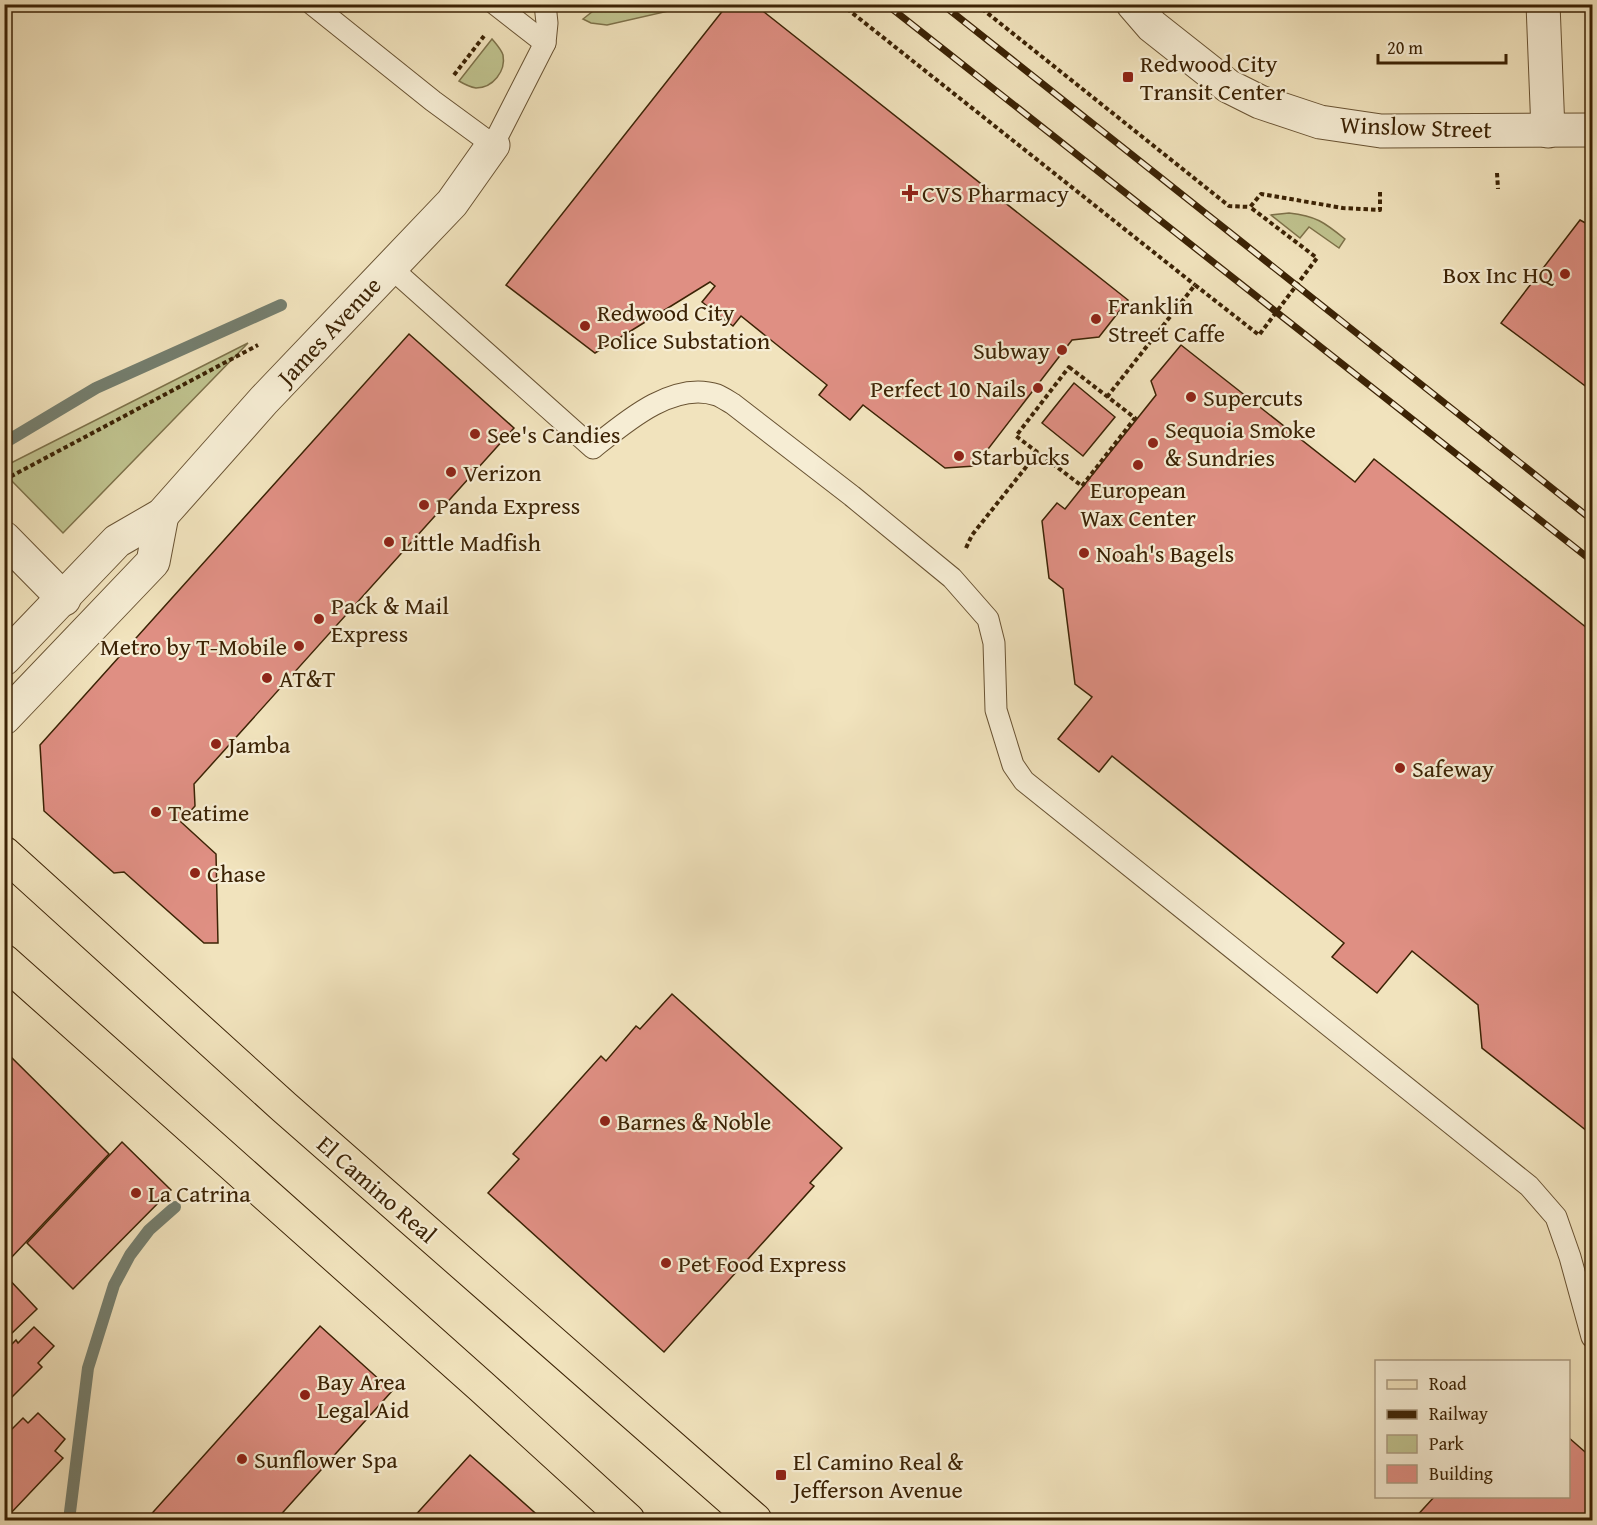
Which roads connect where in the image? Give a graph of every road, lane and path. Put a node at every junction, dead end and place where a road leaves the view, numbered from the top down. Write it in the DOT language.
graph roads {
  1 [pos="312,4"];
  2 [pos="495,4"];
  3 [pos="545,4"];
  4 [pos="841,4"];
  5 [pos="976,4"];
  6 [pos="1133,4"];
  7 [pos="1543,4"];
  8 [pos="485,34"];
  9 [pos="545,43"];
  10 [pos="453,76"];
  11 [pos="1593,130"];
  12 [pos="1548,131"];
  13 [pos="493,145"];
  14 [pos="1497,173"];
  15 [pos="1498,189"];
  16 [pos="1380,192"];
  17 [pos="1250,207"];
  18 [pos="390,267"];
  19 [pos="1195,285"];
  20 [pos="258,345"];
  21 [pos="1107,397"];
  22 [pos="1038,452"];
  23 [pos="4,480"];
  24 [pos="162,515"];
  25 [pos="4,538"];
  26 [pos="952,578"];
  27 [pos="64,599"];
  28 [pos="4,659"];
  29 [pos="4,718"];
  30 [pos="4,853"];
  31 [pos="4,961"];
  32 [pos="1593,1337"];
  33 [pos="628,1521"];
  34 [pos="755,1521"];
  1 -- 13 [label="lane"];
  2 -- 9 [label="lane"];
  3 -- 9 [label="lane"];
  4 -- 19 [label="path"];
  5 -- 17 [label="path"];
  6 -- 12 [label="street, Winslow Street"];
  7 -- 12 [label="street"];
  8 -- 10 [label="path"];
  9 -- 13 [label="lane"];
  11 -- 12 [label="street, Winslow Street"];
  13 -- 18 [label="street, James Avenue"];
  14 -- 15 [label="path"];
  16 -- 17 [label="path"];
  17 -- 19 [label="path"];
  18 -- 24 [label="street, James Avenue"];
  18 -- 26 [label="lane"];
  19 -- 21 [label="path"];
  20 -- 23 [label="path"];
  21 -- 22 [label="path"];
  21 -- 22 [label="path"];
  22 -- 26 [label="path"];
  24 -- 27 [label="street, James Avenue"];
  24 -- 29 [label="street"];
  25 -- 27 [label="street"];
  26 -- 32 [label="lane"];
  27 -- 28 [label="street, James Avenue"];
  30 -- 34 [label="main road, El Camino Real"];
  31 -- 33 [label="main road"];
}
